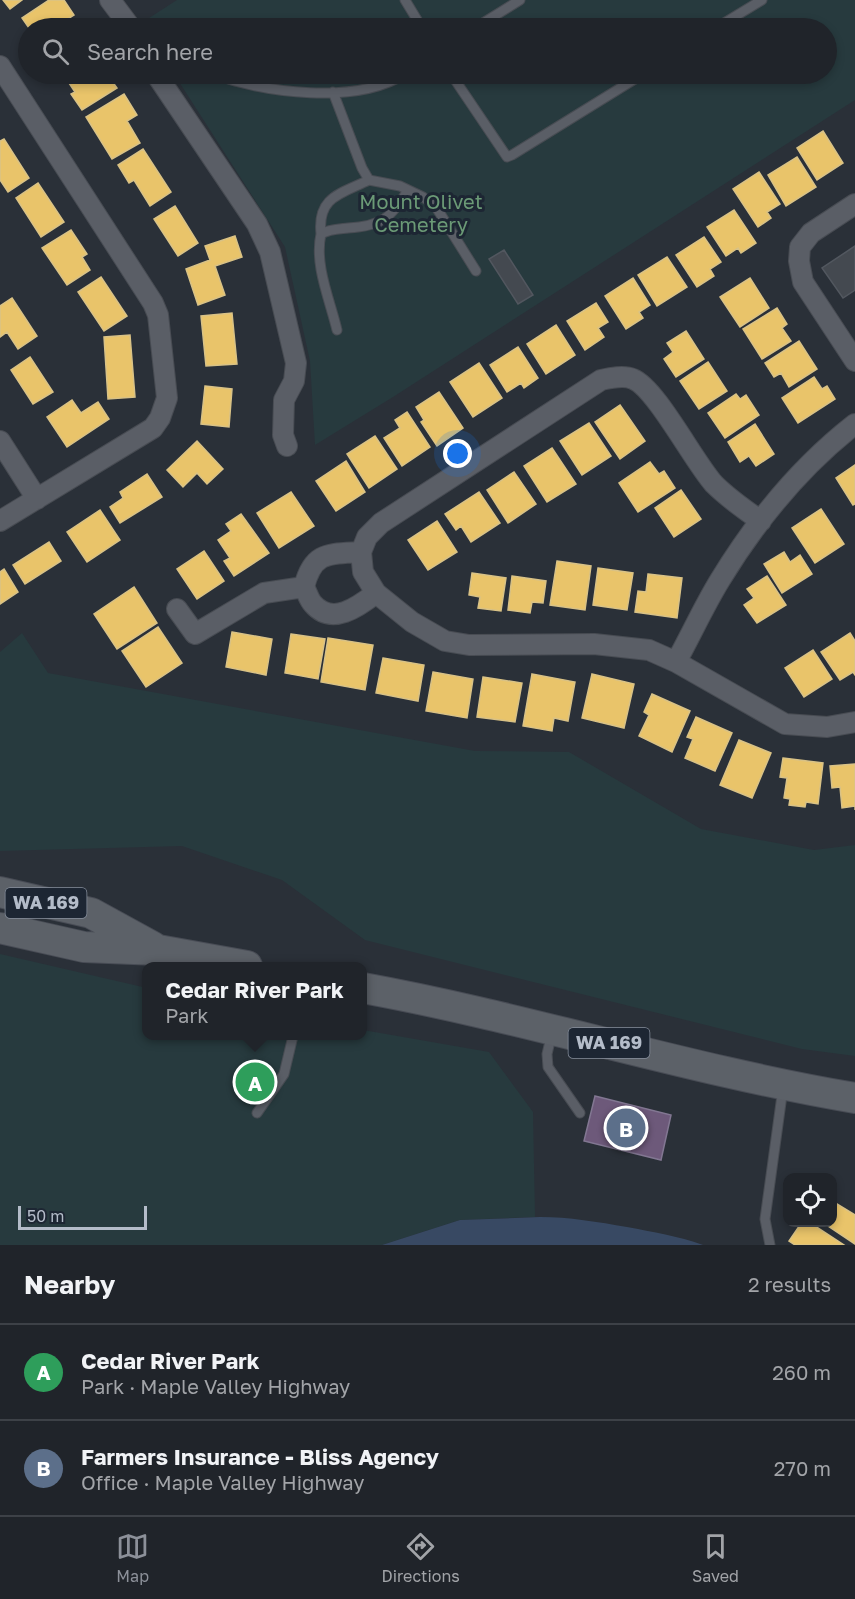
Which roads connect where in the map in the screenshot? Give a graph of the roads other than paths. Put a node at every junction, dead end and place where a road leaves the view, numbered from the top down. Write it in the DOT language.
graph roads {
  1 [pos="110,0"];
  2 [pos="405,0"];
  3 [pos="520,0"];
  4 [pos="762,0"];
  5 [pos="124,18"];
  6 [pos="416,18"];
  7 [pos="491,18"];
  8 [pos="732,18"];
  9 [pos="0,66"];
  10 [pos="163,84"];
  11 [pos="248,84"];
  12 [pos="383,84"];
  13 [pos="458,84"];
  14 [pos="627,84"];
  15 [pos="333,92"];
  16 [pos="369,180"];
  17 [pos="408,190"];
  18 [pos="855,204"];
  19 [pos="321,234"];
  20 [pos="476,272"];
  21 [pos="337,330"];
  22 [pos="855,361"];
  23 [pos="855,424"];
  24 [pos="0,441"];
  25 [pos="287,446"];
  26 [pos="36,499"];
  27 [pos="0,521"];
  28 [pos="761,521"];
  29 [pos="361,552"];
  30 [pos="304,587"];
  31 [pos="376,594"];
  32 [pos="177,609"];
  33 [pos="676,662"];
  34 [pos="855,722"];
  35 [pos="0,892"];
  36 [pos="0,928"];
  37 [pos="158,950"];
  38 [pos="225,962"];
  39 [pos="367,989"];
  40 [pos="553,1030"];
  41 [pos="292,1040"];
  42 [pos="783,1085"];
  43 [pos="855,1098"];
  44 [pos="257,1113"];
  45 [pos="580,1113"];
  46 [pos="770,1245"];
  1 -- 5 [label="street"];
  2 -- 6 [label="lane"];
  3 -- 7 [label="lane"];
  4 -- 8 [label="lane"];
  9 -- 26 [label="street"];
  10 -- 25 [label="street"];
  11 -- 15 [label="lane"];
  12 -- 15 [label="lane"];
  13 -- 14 [label="lane"];
  15 -- 16 [label="lane"];
  16 -- 17 [label="lane"];
  16 -- 19 [label="lane"];
  17 -- 19 [label="lane"];
  17 -- 20 [label="lane"];
  18 -- 22 [label="street"];
  19 -- 21 [label="lane"];
  23 -- 28 [label="street"];
  24 -- 26 [label="street"];
  26 -- 27 [label="street"];
  28 -- 29 [label="street"];
  28 -- 33 [label="street"];
  29 -- 30 [label="street"];
  29 -- 31 [label="street"];
  30 -- 31 [label="street"];
  30 -- 32 [label="street"];
  31 -- 33 [label="street"];
  33 -- 34 [label="street"];
  35 -- 37 [label="main road, WA 169"];
  36 -- 37 [label="main road, WA 169"];
  37 -- 38 [label="main road, WA 169"];
  39 -- 40 [label="main road, WA 169"];
  40 -- 42 [label="main road, WA 169"];
  40 -- 45 [label="lane"];
  41 -- 44 [label="lane"];
  42 -- 43 [label="main road, WA 169"];
  42 -- 46 [label="lane"];
}
